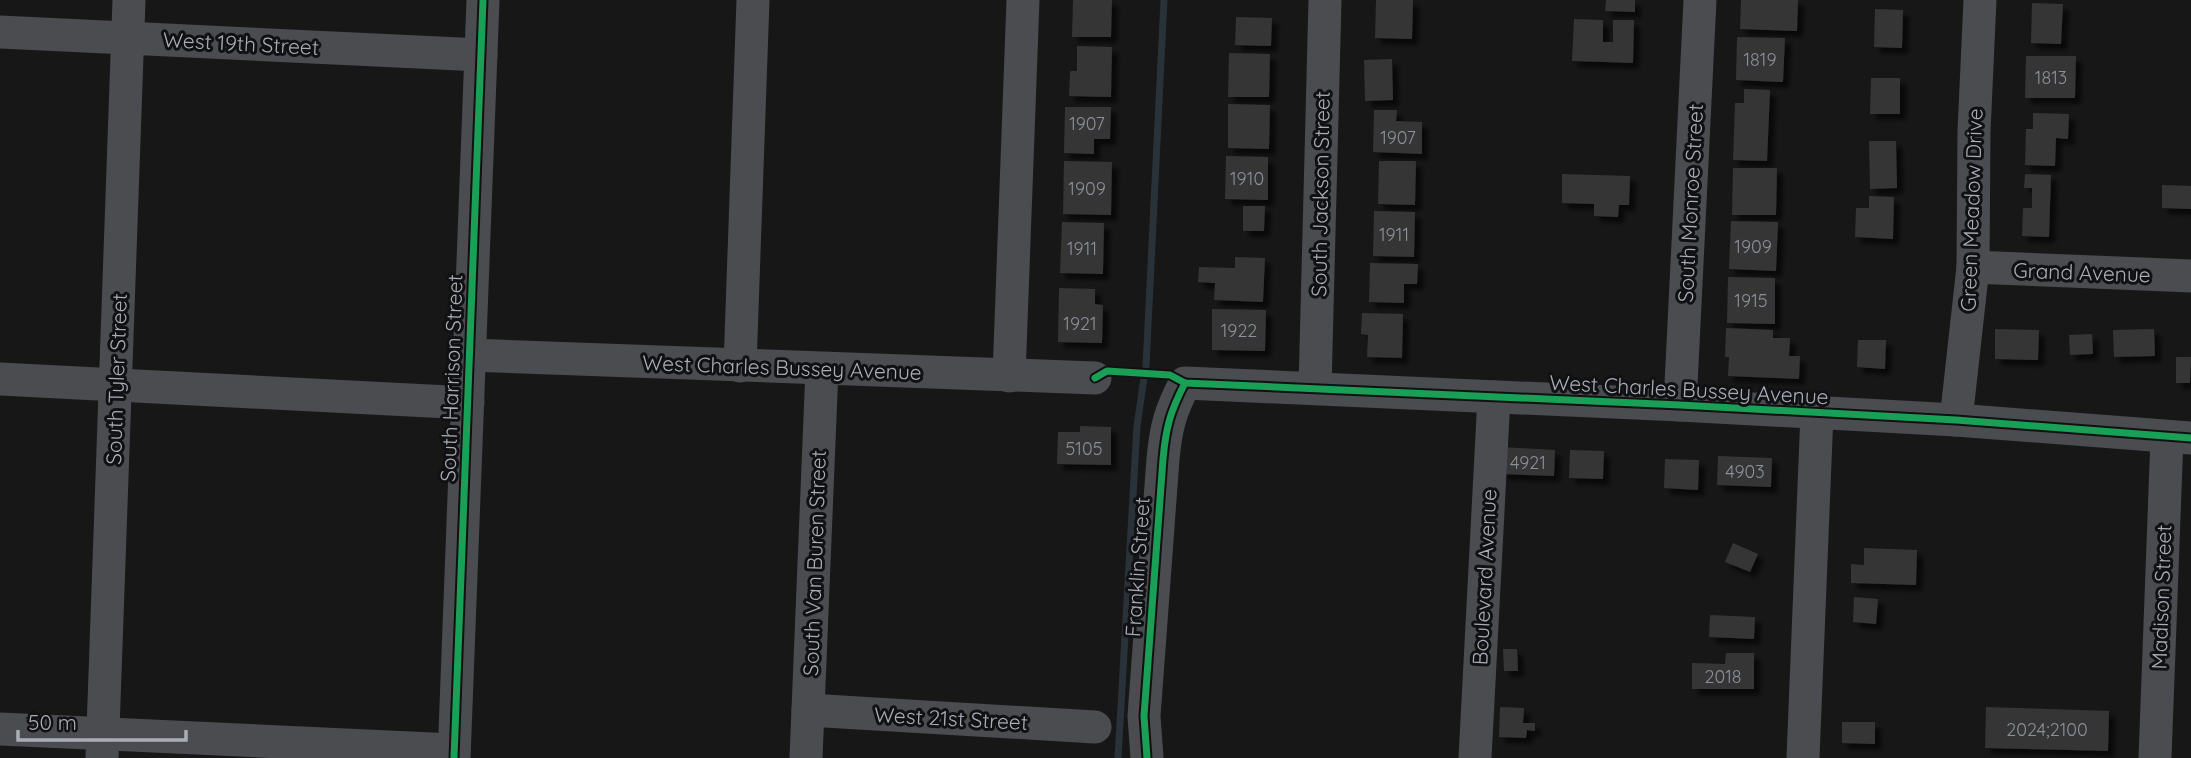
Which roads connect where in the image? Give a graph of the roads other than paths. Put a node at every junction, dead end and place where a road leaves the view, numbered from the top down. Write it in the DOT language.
graph roads {
  1 [pos="129,0"];
  2 [pos="483,0"];
  3 [pos="753,0"];
  4 [pos="1023,0"];
  5 [pos="1325,0"];
  6 [pos="1700,0"];
  7 [pos="1980,0"];
  8 [pos="0,32"];
  9 [pos="128,38"];
  10 [pos="481,55"];
  11 [pos="1973,267"];
  12 [pos="2191,276"];
  13 [pos="470,355"];
  14 [pos="740,366"];
  15 [pos="822,369"];
  16 [pos="1009,376"];
  17 [pos="1095,378"];
  18 [pos="0,379"];
  19 [pos="1185,383"];
  20 [pos="115,385"];
  21 [pos="1315,388"];
  22 [pos="1494,397"];
  23 [pos="468,403"];
  24 [pos="1680,405"];
  25 [pos="1817,413"];
  26 [pos="1956,420"];
  27 [pos="2179,437"];
  28 [pos="808,710"];
  29 [pos="1095,727"];
  30 [pos="0,729"];
  31 [pos="102,746"];
  32 [pos="454,754"];
  33 [pos="806,758"];
  34 [pos="1147,758"];
  35 [pos="1475,758"];
  36 [pos="1803,758"];
  37 [pos="2155,758"];
  1 -- 9 [label="street, South Tyler Street"];
  2 -- 10 [label="street, South Harrison Street"];
  3 -- 14 [label="street"];
  4 -- 16 [label="street"];
  5 -- 21 [label="street, South Jackson Street"];
  6 -- 24 [label="street, South Monroe Street"];
  7 -- 11 [label="street, Green Meadow Drive"];
  8 -- 9 [label="street, West 19th Street"];
  9 -- 10 [label="street, West 19th Street"];
  9 -- 20 [label="street, South Tyler Street"];
  10 -- 13 [label="street, South Harrison Street"];
  11 -- 12 [label="street, Grand Avenue"];
  11 -- 26 [label="street, Green Meadow Drive"];
  13 -- 14 [label="street, West Charles Bussey Avenue"];
  13 -- 23 [label="street, South Harrison Street"];
  14 -- 15 [label="street, West Charles Bussey Avenue"];
  15 -- 16 [label="street, West Charles Bussey Avenue"];
  15 -- 28 [label="street, South Van Buren Street"];
  16 -- 17 [label="street, West Charles Bussey Avenue"];
  18 -- 20 [label="street"];
  19 -- 21 [label="street, West Charles Bussey Avenue"];
  19 -- 34 [label="street, Franklin Street"];
  20 -- 23 [label="street"];
  20 -- 31 [label="street, South Tyler Street"];
  21 -- 22 [label="street, West Charles Bussey Avenue"];
  22 -- 24 [label="street, West Charles Bussey Avenue"];
  22 -- 35 [label="street, Boulevard Avenue"];
  23 -- 32 [label="street, South Harrison Street"];
  24 -- 25 [label="street, West Charles Bussey Avenue"];
  25 -- 26 [label="street, West Charles Bussey Avenue"];
  25 -- 36 [label="street"];
  26 -- 27 [label="street, West Charles Bussey Avenue"];
  27 -- 37 [label="street, Madison Street"];
  28 -- 29 [label="street, West 21st Street"];
  28 -- 33 [label="street, South Van Buren Street"];
  30 -- 31 [label="street"];
  31 -- 32 [label="street"];
}
